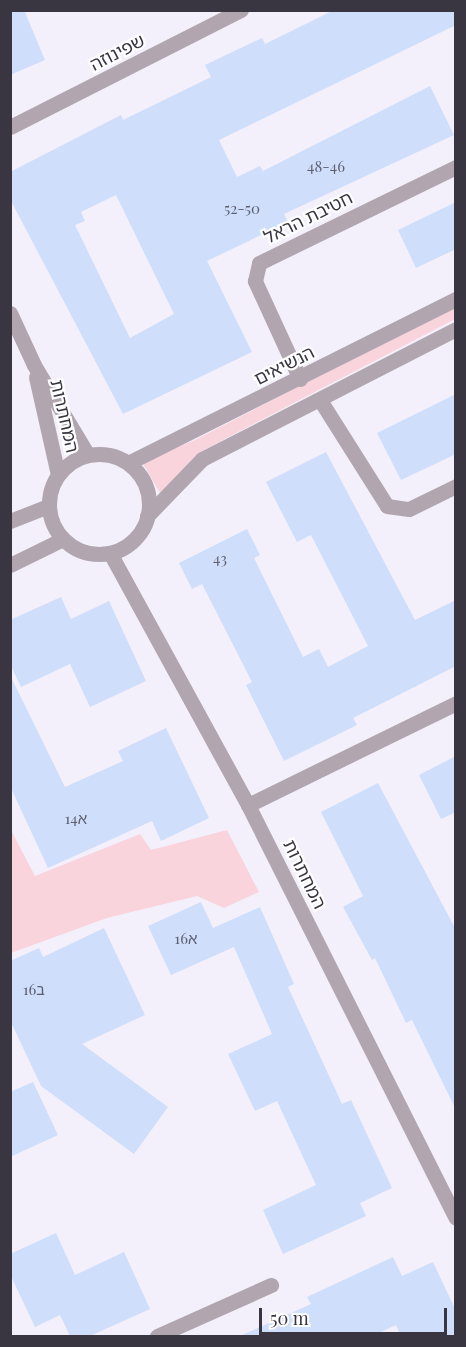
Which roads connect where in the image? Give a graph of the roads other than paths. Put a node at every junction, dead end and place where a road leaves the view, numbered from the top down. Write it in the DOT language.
graph roads {
  1 [pos="241,10"];
  2 [pos="10,128"];
  3 [pos="456,167"];
  4 [pos="456,298"];
  5 [pos="10,313"];
  6 [pos="456,329"];
  7 [pos="34,365"];
  8 [pos="300,379"];
  9 [pos="320,400"];
  10 [pos="88,455"];
  11 [pos="128,463"];
  12 [pos="58,475"];
  13 [pos="456,486"];
  14 [pos="48,506"];
  15 [pos="147,516"];
  16 [pos="10,521"];
  17 [pos="63,539"];
  18 [pos="110,553"];
  19 [pos="10,565"];
  20 [pos="456,703"];
  21 [pos="248,805"];
  22 [pos="456,1218"];
  23 [pos="271,1285"];
  24 [pos="157,1336"];
  1 -- 2 [label="street, שפינוזה"];
  3 -- 8 [label="street, חטיבת הראל"];
  4 -- 8 [label="street, הנשיאים"];
  5 -- 7 [label="street, המחתרות"];
  6 -- 9 [label="street"];
  7 -- 10 [label="street, המחתרות"];
  7 -- 12 [label="street, המחתרות"];
  8 -- 11 [label="street, הנשיאים"];
  9 -- 13 [label="street"];
  9 -- 15 [label="street"];
  10 -- 11 [label="street"];
  10 -- 12 [label="street"];
  11 -- 15 [label="street"];
  12 -- 14 [label="street"];
  14 -- 16 [label="street"];
  14 -- 17 [label="street"];
  15 -- 18 [label="street"];
  17 -- 18 [label="street"];
  17 -- 19 [label="street"];
  18 -- 21 [label="street, המחתרות"];
  20 -- 21 [label="street"];
  21 -- 22 [label="street, המחתרות"];
  23 -- 24 [label="street"];
}
